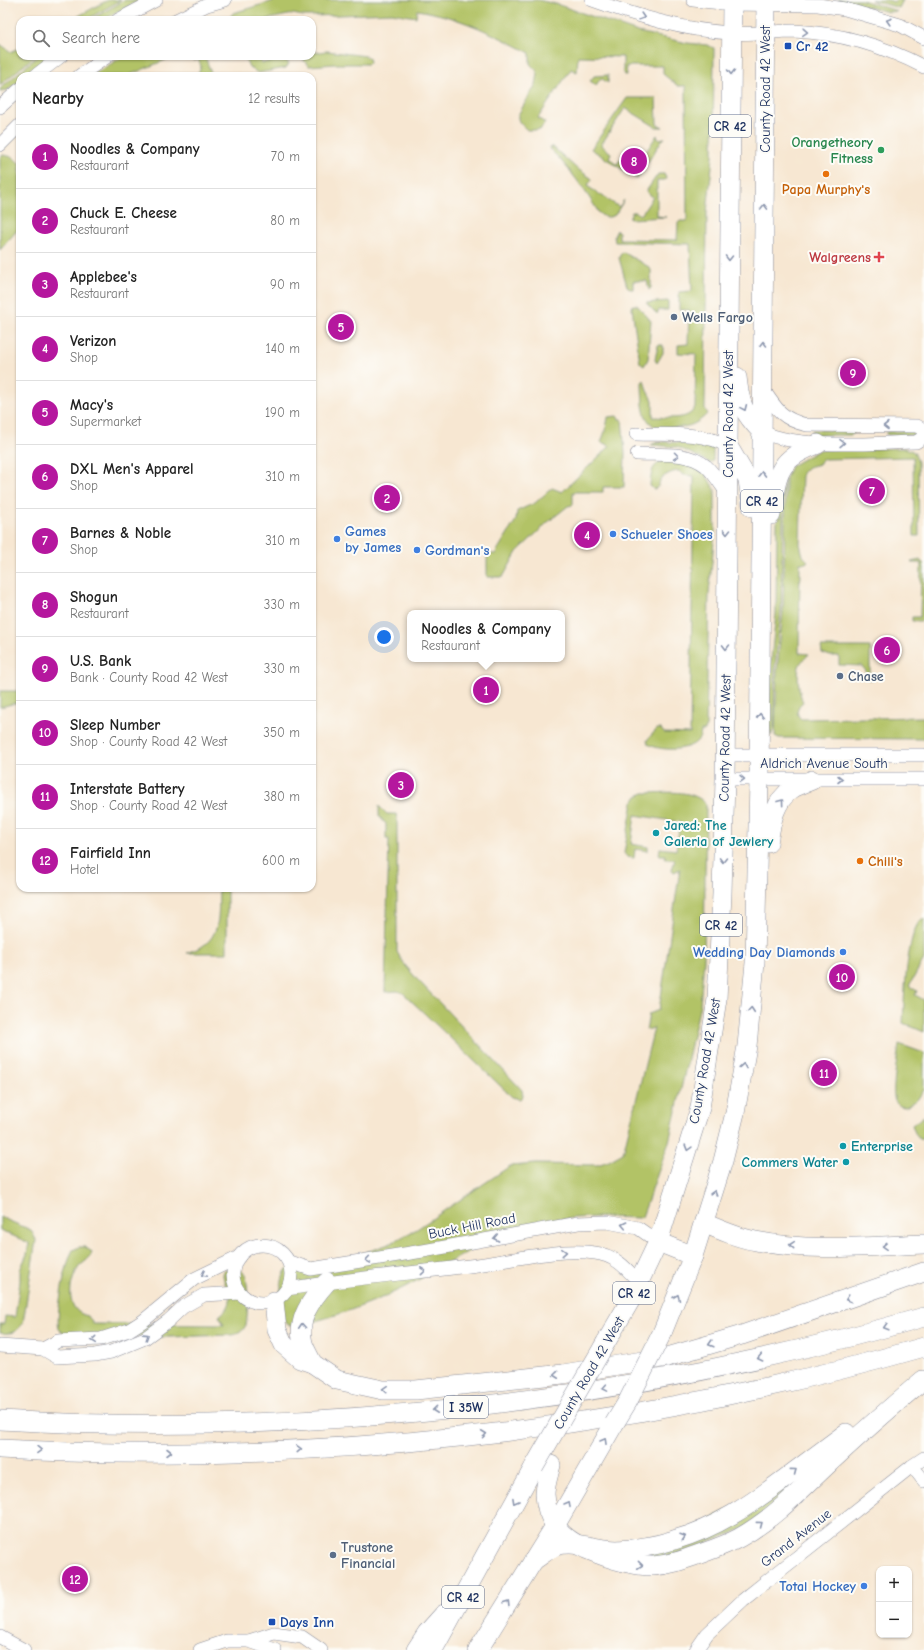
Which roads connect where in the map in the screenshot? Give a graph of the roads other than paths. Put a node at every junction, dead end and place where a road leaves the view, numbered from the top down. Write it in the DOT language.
graph roads {
  1 [pos="156,0"];
  2 [pos="224,0"];
  3 [pos="592,0"];
  4 [pos="694,0"];
  5 [pos="732,2"];
  6 [pos="766,2"];
  7 [pos="206,3"];
  8 [pos="126,16"];
  9 [pos="183,16"];
  10 [pos="766,32"];
  11 [pos="731,33"];
  12 [pos="924,38"];
  13 [pos="56,60"];
  14 [pos="102,60"];
  15 [pos="924,67"];
  16 [pos="40,72"];
  17 [pos="85,72"];
  18 [pos="16,92"];
  19 [pos="1,105"];
  20 [pos="16,129"];
  21 [pos="0,145"];
  22 [pos="729,300"];
  23 [pos="763,389"];
  24 [pos="924,430"];
  25 [pos="762,432"];
  26 [pos="636,434"];
  27 [pos="924,437"];
  28 [pos="818,444"];
  29 [pos="728,446"];
  30 [pos="637,454"];
  31 [pos="727,493"];
  32 [pos="761,588"];
  33 [pos="725,755"];
  34 [pos="760,755"];
  35 [pos="924,755"];
  36 [pos="725,779"];
  37 [pos="924,779"];
  38 [pos="759,780"];
  39 [pos="812,780"];
  40 [pos="755,964"];
  41 [pos="704,1223"];
  42 [pos="658,1242"];
  43 [pos="924,1244"];
  44 [pos="693,1256"];
  45 [pos="239,1257"];
  46 [pos="289,1262"];
  47 [pos="924,1272"];
  48 [pos="326,1282"];
  49 [pos="639,1282"];
  50 [pos="240,1293"];
  51 [pos="280,1295"];
  52 [pos="924,1317"];
  53 [pos="0,1346"];
  54 [pos="924,1347"];
  55 [pos="43,1349"];
  56 [pos="312,1363"];
  57 [pos="924,1380"];
  58 [pos="0,1420"];
  59 [pos="0,1449"];
  60 [pos="924,1458"];
  61 [pos="542,1466"];
  62 [pos="912,1466"];
  63 [pos="924,1481"];
  64 [pos="555,1526"];
  65 [pos="576,1544"];
  66 [pos="533,1561"];
  67 [pos="468,1588"];
  68 [pos="0,1637"];
  69 [pos="249,1641"];
  70 [pos="216,1647"];
  71 [pos="24,1650"];
  72 [pos="200,1650"];
  73 [pos="275,1650"];
  74 [pos="321,1650"];
  75 [pos="416,1650"];
  76 [pos="433,1650"];
  77 [pos="478,1650"];
  78 [pos="696,1650"];
  1 -- 8 [label="street"];
  2 -- 7 [label="street"];
  3 -- 11 [label="street, one-way"];
  4 -- 5 [label="street"];
  5 -- 6 [label="street"];
  5 -- 11 [label="highway, County Road 42 West / CR 42"];
  6 -- 10 [label="highway, County Road 42 West / CR 42"];
  12 -- 6 [label="street, one-way"];
  7 -- 9 [label="street"];
  10 -- 11 [label="street"];
  10 -- 15 [label="street, one-way"];
  23 -- 10 [label="highway, County Road 42 West / CR 42, one-way"];
  11 -- 22 [label="highway, County Road 42 West / CR 42, one-way"];
  13 -- 16 [label="street"];
  14 -- 17 [label="street"];
  18 -- 19 [label="street"];
  20 -- 21 [label="street"];
  22 -- 25 [label="highway, one-way"];
  22 -- 29 [label="highway, County Road 42 West / CR 42"];
  24 -- 23 [label="street, one-way"];
  23 -- 25 [label="highway, County Road 42 West / CR 42"];
  25 -- 28 [label="street"];
  32 -- 25 [label="highway, County Road 42 West / CR 42, one-way"];
  26 -- 29 [label="street"];
  28 -- 27 [label="street, one-way"];
  28 -- 32 [label="highway"];
  29 -- 31 [label="highway, County Road 42 West / CR 42"];
  29 -- 32 [label="highway"];
  30 -- 31 [label="street, one-way"];
  31 -- 33 [label="highway, County Road 42 West / CR 42, one-way"];
  34 -- 32 [label="highway, County Road 42 West / CR 42, one-way"];
  33 -- 34 [label="street, Aldrich Avenue South"];
  33 -- 36 [label="highway, County Road 42 West / CR 42"];
  34 -- 35 [label="street, Aldrich Avenue South"];
  34 -- 38 [label="highway, County Road 42 West / CR 42"];
  36 -- 38 [label="street, Aldrich Avenue South, one-way"];
  36 -- 42 [label="highway, County Road 42 West / CR 42, one-way"];
  39 -- 37 [label="street, Aldrich Avenue South, one-way"];
  38 -- 39 [label="street, Aldrich Avenue South"];
  38 -- 40 [label="highway, County Road 42 West / CR 42"];
  40 -- 39 [label="highway, one-way"];
  41 -- 40 [label="highway, County Road 42 West / CR 42, one-way"];
  43 -- 41 [label="highway, one-way"];
  41 -- 44 [label="highway, County Road 42 West / CR 42"];
  42 -- 44 [label="highway"];
  42 -- 46 [label="street, Buck Hill Road, one-way"];
  42 -- 49 [label="highway, County Road 42 West / CR 42"];
  64 -- 44 [label="highway, County Road 42 West / CR 42, one-way, bridge"];
  45 -- 46 [label="street"];
  45 -- 50 [label="street"];
  45 -- 55 [label="street, one-way"];
  46 -- 51 [label="street"];
  47 -- 56 [label="highway, one-way"];
  48 -- 49 [label="street, one-way"];
  48 -- 51 [label="street"];
  56 -- 48 [label="highway, one-way"];
  49 -- 61 [label="highway, County Road 42 West / CR 42, bridge"];
  50 -- 51 [label="street"];
  55 -- 50 [label="street, one-way"];
  51 -- 56 [label="highway"];
  52 -- 58 [label="highway, I 35W, one-way"];
  53 -- 55 [label="street"];
  59 -- 54 [label="highway, I 35W, one-way"];
  65 -- 57 [label="highway, one-way"];
  60 -- 62 [label="street, Grand Avenue"];
  61 -- 64 [label="highway"];
  61 -- 67 [label="highway, CR 42, one-way"];
  62 -- 63 [label="street"];
  62 -- 78 [label="street, Grand Avenue"];
  64 -- 65 [label="highway"];
  64 -- 66 [label="highway, County Road 42 West / CR 42"];
  65 -- 66 [label="highway"];
  77 -- 66 [label="highway, County Road 42 West / CR 42, one-way"];
  67 -- 75 [label="highway"];
  67 -- 76 [label="highway, CR 42"];
  68 -- 71 [label="street"];
  69 -- 70 [label="street"];
  69 -- 73 [label="street"];
  69 -- 74 [label="street"];
  70 -- 72 [label="street"];
}
